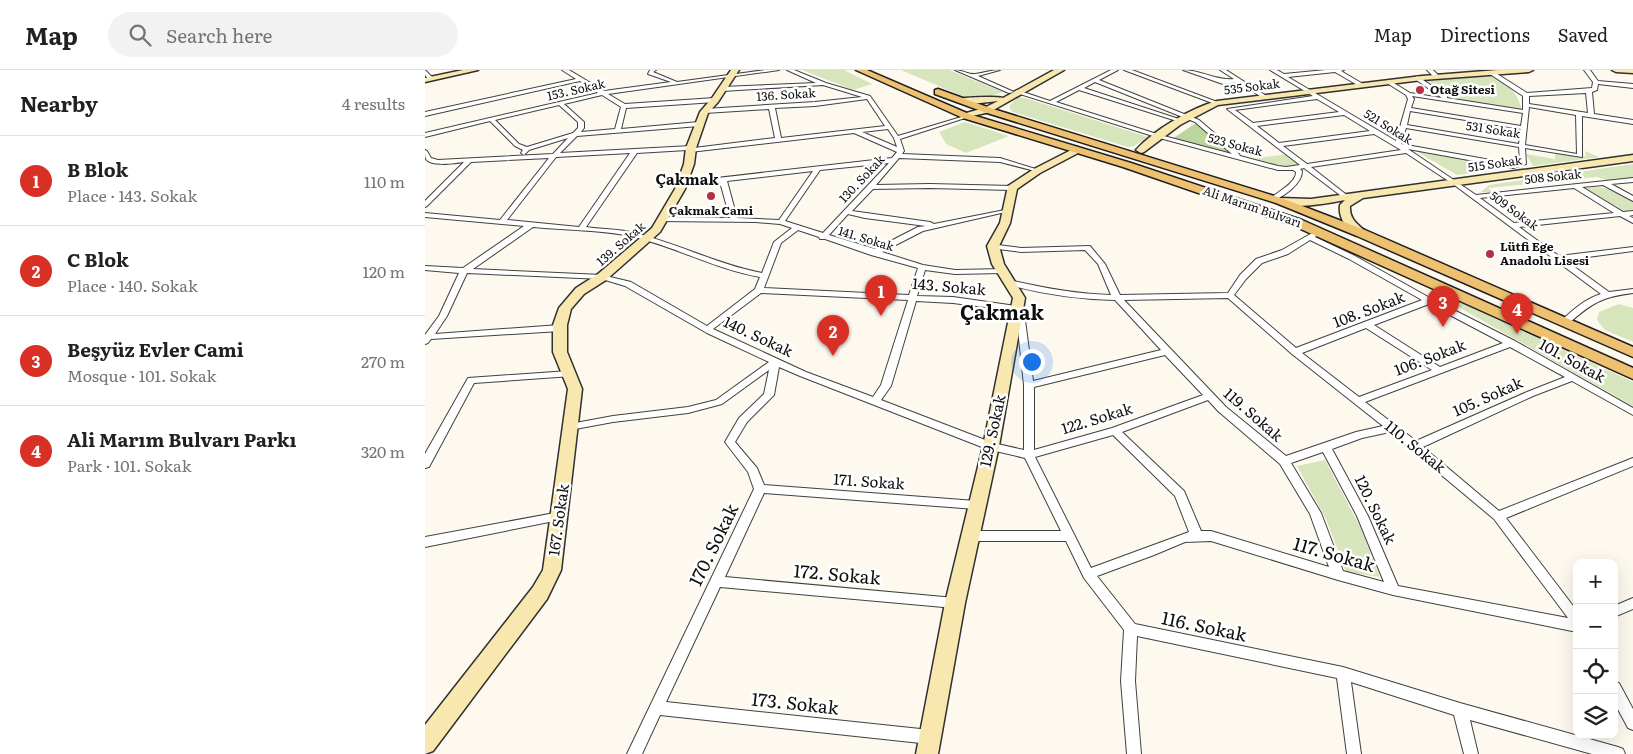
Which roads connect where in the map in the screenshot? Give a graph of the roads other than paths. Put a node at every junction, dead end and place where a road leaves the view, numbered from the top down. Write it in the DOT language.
graph roads {
  1 [pos="474,70"];
  2 [pos="565,70"];
  3 [pos="653,70"];
  4 [pos="776,70"];
  5 [pos="790,70"];
  6 [pos="795,70"];
  7 [pos="860,70"];
  8 [pos="885,70"];
  9 [pos="958,70"];
  10 [pos="997,70"];
  11 [pos="1054,70"];
  12 [pos="1060,70"];
  13 [pos="1115,70"];
  14 [pos="1127,70"];
  15 [pos="1186,70"];
  16 [pos="1223,70"];
  17 [pos="1273,70"];
  18 [pos="1341,70"];
  19 [pos="1412,70"];
  20 [pos="1529,70"];
  21 [pos="1587,70"];
  22 [pos="1616,70"];
  23 [pos="1324,71"];
  24 [pos="1337,71"];
  25 [pos="1630,71"];
  26 [pos="425,72"];
  27 [pos="734,72"];
  28 [pos="1488,72"];
  29 [pos="1429,74"];
  30 [pos="973,76"];
  31 [pos="1283,76"];
  32 [pos="1417,78"];
  33 [pos="428,79"];
  34 [pos="579,80"];
  35 [pos="1240,80"];
  36 [pos="1096,81"];
  37 [pos="676,82"];
  38 [pos="912,82"];
  39 [pos="1389,82"];
  40 [pos="1596,82"];
  41 [pos="824,84"];
  42 [pos="1361,85"];
  43 [pos="1633,86"];
  44 [pos="928,88"];
  45 [pos="722,89"];
  46 [pos="1081,89"];
  47 [pos="1589,91"];
  48 [pos="1308,92"];
  49 [pos="604,93"];
  50 [pos="1408,94"];
  51 [pos="1010,95"];
  52 [pos="1526,95"];
  53 [pos="868,97"];
  54 [pos="1265,97"];
  55 [pos="1319,97"];
  56 [pos="715,100"];
  57 [pos="959,100"];
  58 [pos="1449,100"];
  59 [pos="1052,102"];
  60 [pos="1217,103"];
  61 [pos="561,104"];
  62 [pos="624,106"];
  63 [pos="772,107"];
  64 [pos="977,107"];
  65 [pos="1408,109"];
  66 [pos="1526,109"];
  67 [pos="987,110"];
  68 [pos="705,111"];
  69 [pos="1345,113"];
  70 [pos="425,114"];
  71 [pos="1579,114"];
  72 [pos="966,116"];
  73 [pos="1591,116"];
  74 [pos="1015,118"];
  75 [pos="1185,119"];
  76 [pos="492,120"];
  77 [pos="1633,123"];
  78 [pos="699,124"];
  79 [pos="1253,125"];
  80 [pos="1403,126"];
  81 [pos="888,127"];
  82 [pos="1523,128"];
  83 [pos="617,131"];
  84 [pos="854,131"];
  85 [pos="1374,132"];
  86 [pos="575,134"];
  87 [pos="425,135"];
  88 [pos="1158,136"];
  89 [pos="897,138"];
  90 [pos="778,140"];
  91 [pos="1280,145"];
  92 [pos="1397,145"];
  93 [pos="1522,146"];
  94 [pos="527,149"];
  95 [pos="691,149"];
  96 [pos="1077,150"];
  97 [pos="425,152"];
  98 [pos="634,152"];
  99 [pos="1407,152"];
  100 [pos="1141,153"];
  101 [pos="898,156"];
  102 [pos="553,157"];
  103 [pos="1239,158"];
  104 [pos="1633,158"];
  105 [pos="521,159"];
  106 [pos="468,162"];
  107 [pos="1307,166"];
  108 [pos="1295,168"];
  109 [pos="818,169"];
  110 [pos="1037,171"];
  111 [pos="723,178"];
  112 [pos="1633,180"];
  113 [pos="1455,183"];
  114 [pos="1604,183"];
  115 [pos="682,184"];
  116 [pos="1575,186"];
  117 [pos="870,188"];
  118 [pos="1012,188"];
  119 [pos="1475,197"];
  120 [pos="1353,198"];
  121 [pos="1633,199"];
  122 [pos="1277,200"];
  123 [pos="425,205"];
  124 [pos="1008,210"];
  125 [pos="847,212"];
  126 [pos="1633,213"];
  127 [pos="1621,214"];
  128 [pos="425,215"];
  129 [pos="663,219"];
  130 [pos="734,220"];
  131 [pos="503,221"];
  132 [pos="1633,221"];
  133 [pos="781,222"];
  134 [pos="531,224"];
  135 [pos="951,224"];
  136 [pos="1514,224"];
  137 [pos="797,227"];
  138 [pos="582,228"];
  139 [pos="1361,232"];
  140 [pos="1314,234"];
  141 [pos="823,237"];
  142 [pos="647,239"];
  143 [pos="993,246"];
  144 [pos="1633,249"];
  145 [pos="874,253"];
  146 [pos="1560,258"];
  147 [pos="923,267"];
  148 [pos="425,268"];
  149 [pos="464,271"];
  150 [pos="765,276"];
  151 [pos="1006,276"];
  152 [pos="602,277"];
  153 [pos="759,290"];
  154 [pos="1633,291"];
  155 [pos="1452,292"];
  156 [pos="1621,293"];
  157 [pos="1609,294"];
  158 [pos="1230,295"];
  159 [pos="913,298"];
  160 [pos="1117,298"];
  161 [pos="1431,301"];
  162 [pos="1633,301"];
  163 [pos="1018,304"];
  164 [pos="1565,322"];
  165 [pos="1368,325"];
  166 [pos="560,328"];
  167 [pos="708,329"];
  168 [pos="427,339"];
  169 [pos="1512,343"];
  170 [pos="1165,352"];
  171 [pos="1295,352"];
  172 [pos="1633,352"];
  173 [pos="776,361"];
  174 [pos="1440,371"];
  175 [pos="569,374"];
  176 [pos="1633,374"];
  177 [pos="1574,377"];
  178 [pos="1029,384"];
  179 [pos="1209,396"];
  180 [pos="875,401"];
  181 [pos="1358,401"];
  182 [pos="1633,412"];
  183 [pos="570,428"];
  184 [pos="1391,428"];
  185 [pos="1115,431"];
  186 [pos="991,446"];
  187 [pos="1325,446"];
  188 [pos="1415,446"];
  189 [pos="1029,455"];
  190 [pos="1284,461"];
  191 [pos="1633,462"];
  192 [pos="425,464"];
  193 [pos="760,490"];
  194 [pos="976,505"];
  195 [pos="560,516"];
  196 [pos="1498,516"];
  197 [pos="1196,534"];
  198 [pos="969,536"];
  199 [pos="1069,536"];
  200 [pos="425,542"];
  201 [pos="1088,574"];
  202 [pos="1338,576"];
  203 [pos="716,581"];
  204 [pos="1393,590"];
  205 [pos="1633,603"];
  206 [pos="955,604"];
  207 [pos="1618,610"];
  208 [pos="1573,616"];
  209 [pos="1573,625"];
  210 [pos="1131,629"];
  211 [pos="1343,673"];
  212 [pos="1617,694"];
  213 [pos="656,708"];
  214 [pos="1460,710"];
  215 [pos="1633,724"];
  216 [pos="930,737"];
  217 [pos="425,744"];
  218 [pos="634,754"];
  219 [pos="927,754"];
  220 [pos="1134,754"];
  221 [pos="1354,754"];
  222 [pos="1471,754"];
  223 [pos="1618,754"];
  1 -- 33 [label="street"];
  2 -- 34 [label="street"];
  3 -- 37 [label="street"];
  4 -- 27 [label="street, 153. Sokak"];
  5 -- 6 [label="street"];
  6 -- 41 [label="street"];
  7 -- 72 [label="main road, Ali Marım Bulvarı"];
  8 -- 38 [label="main road"];
  9 -- 30 [label="street, 523 Sokak"];
  10 -- 30 [label="street"];
  11 -- 51 [label="street"];
  12 -- 51 [label="street"];
  13 -- 36 [label="street"];
  14 -- 60 [label="street"];
  15 -- 35 [label="street"];
  16 -- 35 [label="street"];
  17 -- 31 [label="street, 521 Sokak"];
  18 -- 24 [label="street"];
  19 -- 29 [label="street"];
  20 -- 28 [label="street, 535 Sokak"];
  21 -- 40 [label="street"];
  22 -- 25 [label="street"];
  23 -- 24 [label="street"];
  23 -- 31 [label="street"];
  24 -- 42 [label="street"];
  26 -- 33 [label="street"];
  27 -- 37 [label="street, 153. Sokak"];
  27 -- 45 [label="street, 139. Sokak"];
  28 -- 29 [label="street, 535 Sokak"];
  28 -- 52 [label="street"];
  29 -- 32 [label="street, 535 Sokak"];
  30 -- 51 [label="street, 523 Sokak"];
  31 -- 48 [label="street, 521 Sokak"];
  32 -- 39 [label="street, 535 Sokak"];
  32 -- 58 [label="street"];
  34 -- 49 [label="street"];
  34 -- 70 [label="street"];
  35 -- 54 [label="street"];
  36 -- 46 [label="street"];
  36 -- 75 [label="street"];
  37 -- 49 [label="street, 153. Sokak"];
  39 -- 42 [label="street, 535 Sokak"];
  39 -- 50 [label="street"];
  40 -- 43 [label="street"];
  40 -- 47 [label="street"];
  41 -- 45 [label="street"];
  41 -- 53 [label="street"];
  42 -- 48 [label="street, 535 Sokak"];
  44 -- 57 [label="main road, Ali Marım Bulvarı"];
  45 -- 56 [label="street, 139. Sokak"];
  46 -- 59 [label="street"];
  46 -- 75 [label="street"];
  47 -- 52 [label="street"];
  47 -- 73 [label="street"];
  48 -- 54 [label="street, 535 Sokak"];
  48 -- 55 [label="street, 521 Sokak"];
  49 -- 61 [label="street, 153. Sokak"];
  49 -- 62 [label="street"];
  50 -- 58 [label="street"];
  50 -- 65 [label="street"];
  51 -- 57 [label="street"];
  51 -- 59 [label="street, 523 Sokak"];
  51 -- 64 [label="street"];
  51 -- 67 [label="street"];
  51 -- 74 [label="street"];
  52 -- 66 [label="street"];
  53 -- 63 [label="street, 136. Sokak"];
  53 -- 81 [label="street, 130. Sokak"];
  54 -- 60 [label="street, 535 Sokak"];
  55 -- 69 [label="street, 521 Sokak"];
  55 -- 79 [label="street"];
  56 -- 62 [label="street"];
  56 -- 68 [label="street, 139. Sokak"];
  57 -- 64 [label="main road, Ali Marım Bulvarı"];
  58 -- 66 [label="street"];
  59 -- 88 [label="street, 523 Sokak"];
  60 -- 75 [label="street, 535 Sokak"];
  61 -- 76 [label="street, 153. Sokak"];
  61 -- 86 [label="street"];
  62 -- 83 [label="street"];
  63 -- 68 [label="street, 136. Sokak"];
  63 -- 90 [label="street"];
  64 -- 67 [label="main road, Ali Marım Bulvarı"];
  64 -- 72 [label="street"];
  65 -- 80 [label="street"];
  65 -- 82 [label="street"];
  66 -- 71 [label="street"];
  66 -- 82 [label="street"];
  67 -- 72 [label="street"];
  67 -- 74 [label="main road, Ali Marım Bulvarı"];
  68 -- 78 [label="street, 139. Sokak"];
  69 -- 79 [label="street"];
  69 -- 85 [label="street, 521 Sokak"];
  71 -- 73 [label="street"];
  71 -- 93 [label="street, 531 Sokak"];
  72 -- 89 [label="street"];
  72 -- 96 [label="main road, Ali Marım Bulvarı"];
  73 -- 77 [label="street"];
  74 -- 100 [label="main road, Ali Marım Bulvarı"];
  75 -- 88 [label="street, 535 Sokak"];
  75 -- 103 [label="street"];
  76 -- 87 [label="street, 153. Sokak"];
  76 -- 94 [label="street"];
  78 -- 83 [label="street"];
  78 -- 95 [label="street, 139. Sokak"];
  79 -- 91 [label="street"];
  80 -- 92 [label="street"];
  80 -- 93 [label="street, 531 Sokak"];
  81 -- 84 [label="street"];
  81 -- 89 [label="street, 130. Sokak"];
  82 -- 93 [label="street"];
  83 -- 86 [label="street"];
  84 -- 90 [label="street"];
  84 -- 101 [label="street"];
  85 -- 91 [label="street"];
  85 -- 92 [label="street, 521 Sokak"];
  86 -- 94 [label="street"];
  86 -- 102 [label="street"];
  88 -- 100 [label="street, 535 Sokak"];
  88 -- 103 [label="street, 523 Sokak"];
  89 -- 101 [label="street, 130. Sokak"];
  90 -- 95 [label="street"];
  91 -- 107 [label="street"];
  92 -- 93 [label="street"];
  92 -- 99 [label="street, 521 Sokak"];
  94 -- 105 [label="street"];
  95 -- 98 [label="street"];
  95 -- 115 [label="street, 139. Sokak"];
  96 -- 110 [label="street"];
  96 -- 140 [label="main road, Ali Marım Bulvarı"];
  97 -- 106 [label="street"];
  98 -- 102 [label="street"];
  98 -- 138 [label="street"];
  99 -- 107 [label="street, 523 Sokak"];
  99 -- 113 [label="street, 521 Sokak"];
  100 -- 122 [label="main road, Ali Marım Bulvarı"];
  101 -- 109 [label="street"];
  101 -- 110 [label="street"];
  101 -- 117 [label="street, 130. Sokak"];
  102 -- 105 [label="street"];
  102 -- 131 [label="street"];
  103 -- 108 [label="street, 523 Sokak"];
  104 -- 113 [label="street, 515 Sokak"];
  105 -- 106 [label="street"];
  106 -- 123 [label="street"];
  107 -- 108 [label="street, 523 Sokak"];
  107 -- 120 [label="street"];
  108 -- 122 [label="street"];
  109 -- 111 [label="street"];
  109 -- 133 [label="street"];
  110 -- 118 [label="street"];
  111 -- 115 [label="street"];
  111 -- 130 [label="street"];
  112 -- 114 [label="street, 508 Sokak"];
  113 -- 119 [label="street, 509 Sokak"];
  113 -- 120 [label="street, 515 Sokak"];
  114 -- 116 [label="street, 508 Sokak"];
  114 -- 121 [label="street"];
  115 -- 129 [label="street, 139. Sokak"];
  116 -- 119 [label="street, 508 Sokak"];
  116 -- 127 [label="street"];
  117 -- 118 [label="street"];
  117 -- 125 [label="street, 130. Sokak"];
  118 -- 124 [label="street"];
  119 -- 136 [label="street, 509 Sokak"];
  120 -- 122 [label="street, 515 Sokak"];
  120 -- 139 [label="street"];
  122 -- 139 [label="main road, Ali Marım Bulvarı"];
  124 -- 135 [label="street"];
  124 -- 143 [label="street"];
  125 -- 135 [label="street"];
  125 -- 141 [label="street, 130. Sokak"];
  126 -- 127 [label="street"];
  127 -- 132 [label="street"];
  127 -- 136 [label="street"];
  128 -- 131 [label="street"];
  129 -- 130 [label="street, 141. Sokak"];
  129 -- 142 [label="street, 139. Sokak"];
  130 -- 133 [label="street, 141. Sokak"];
  131 -- 134 [label="street"];
  133 -- 137 [label="street, 141. Sokak"];
  134 -- 138 [label="street"];
  134 -- 149 [label="street"];
  135 -- 145 [label="street"];
  136 -- 146 [label="street, 509 Sokak"];
  137 -- 141 [label="street, 141. Sokak"];
  137 -- 150 [label="street"];
  138 -- 142 [label="street"];
  139 -- 164 [label="main road, Ali Marım Bulvarı"];
  140 -- 155 [label="main road, Ali Marım Bulvarı"];
  140 -- 158 [label="street"];
  140 -- 161 [label="street, 101. Sokak"];
  141 -- 145 [label="street, 141. Sokak"];
  142 -- 150 [label="street"];
  142 -- 152 [label="street, 139. Sokak"];
  143 -- 151 [label="street"];
  143 -- 160 [label="street, 119. Sokak"];
  144 -- 146 [label="street"];
  145 -- 147 [label="street, 141. Sokak"];
  146 -- 157 [label="street, 509 Sokak"];
  147 -- 151 [label="street, 141. Sokak"];
  147 -- 159 [label="street"];
  148 -- 149 [label="street, 140. Sokak"];
  149 -- 152 [label="street, 140. Sokak"];
  149 -- 168 [label="street"];
  150 -- 153 [label="street"];
  151 -- 160 [label="street"];
  151 -- 163 [label="street"];
  152 -- 166 [label="street, 167. Sokak"];
  152 -- 167 [label="street, 140. Sokak"];
  153 -- 159 [label="street, 143. Sokak"];
  153 -- 167 [label="street"];
  154 -- 156 [label="street"];
  155 -- 161 [label="street, 108. Sokak"];
  155 -- 176 [label="main road, Ali Marım Bulvarı"];
  156 -- 157 [label="street"];
  156 -- 162 [label="street"];
  157 -- 164 [label="street"];
  158 -- 160 [label="street"];
  158 -- 171 [label="street, 110. Sokak"];
  159 -- 163 [label="street, 143. Sokak"];
  159 -- 180 [label="street"];
  160 -- 170 [label="street, 119. Sokak"];
  161 -- 165 [label="street, 108. Sokak"];
  161 -- 169 [label="street, 101. Sokak"];
  163 -- 178 [label="street"];
  163 -- 186 [label="street, 129. Sokak"];
  164 -- 172 [label="main road, Ali Marım Bulvarı"];
  165 -- 171 [label="street, 108. Sokak"];
  165 -- 174 [label="street"];
  166 -- 168 [label="street"];
  166 -- 175 [label="street, 167. Sokak"];
  167 -- 173 [label="street, 140. Sokak"];
  169 -- 174 [label="street, 106. Sokak"];
  169 -- 177 [label="street, 101. Sokak"];
  170 -- 178 [label="street"];
  170 -- 179 [label="street, 119. Sokak"];
  171 -- 181 [label="street, 110. Sokak"];
  173 -- 180 [label="street, 140. Sokak"];
  173 -- 183 [label="street"];
  173 -- 193 [label="street"];
  174 -- 181 [label="street, 106. Sokak"];
  175 -- 183 [label="street, 167. Sokak"];
  175 -- 192 [label="street"];
  177 -- 182 [label="street, 101. Sokak"];
  177 -- 188 [label="street, 105. Sokak"];
  178 -- 189 [label="street"];
  179 -- 185 [label="street, 122. Sokak"];
  179 -- 190 [label="street, 119. Sokak"];
  180 -- 186 [label="street, 140. Sokak"];
  181 -- 184 [label="street, 110. Sokak"];
  183 -- 195 [label="street, 167. Sokak"];
  184 -- 187 [label="street"];
  184 -- 188 [label="street, 110. Sokak"];
  185 -- 189 [label="street, 122. Sokak"];
  185 -- 197 [label="street"];
  186 -- 189 [label="street, 122. Sokak"];
  186 -- 194 [label="street, 129. Sokak"];
  187 -- 190 [label="street"];
  187 -- 204 [label="street, 120. Sokak"];
  188 -- 196 [label="street, 110. Sokak"];
  189 -- 199 [label="street"];
  190 -- 202 [label="street, 119. Sokak"];
  191 -- 196 [label="street"];
  193 -- 194 [label="street, 171. Sokak"];
  193 -- 203 [label="street, 170. Sokak"];
  194 -- 198 [label="street, 129. Sokak"];
  195 -- 200 [label="street"];
  195 -- 217 [label="street, 167. Sokak"];
  196 -- 208 [label="street, 110. Sokak"];
  197 -- 201 [label="street, 117. Sokak"];
  197 -- 202 [label="street, 117. Sokak"];
  198 -- 199 [label="street"];
  198 -- 206 [label="street, 129. Sokak"];
  199 -- 201 [label="street"];
  201 -- 210 [label="street"];
  202 -- 204 [label="street, 117. Sokak"];
  203 -- 206 [label="street, 172. Sokak"];
  203 -- 213 [label="street, 170. Sokak"];
  204 -- 209 [label="street, 117. Sokak"];
  205 -- 207 [label="street"];
  206 -- 216 [label="street, 129. Sokak"];
  210 -- 211 [label="street, 116. Sokak"];
  210 -- 220 [label="street"];
  211 -- 214 [label="street, 116. Sokak"];
  211 -- 221 [label="street"];
  212 -- 215 [label="street"];
  213 -- 216 [label="street, 173. Sokak"];
  213 -- 218 [label="street, 170. Sokak"];
  214 -- 222 [label="street"];
  214 -- 223 [label="street, 116. Sokak"];
  216 -- 219 [label="street, 129. Sokak"];
}
